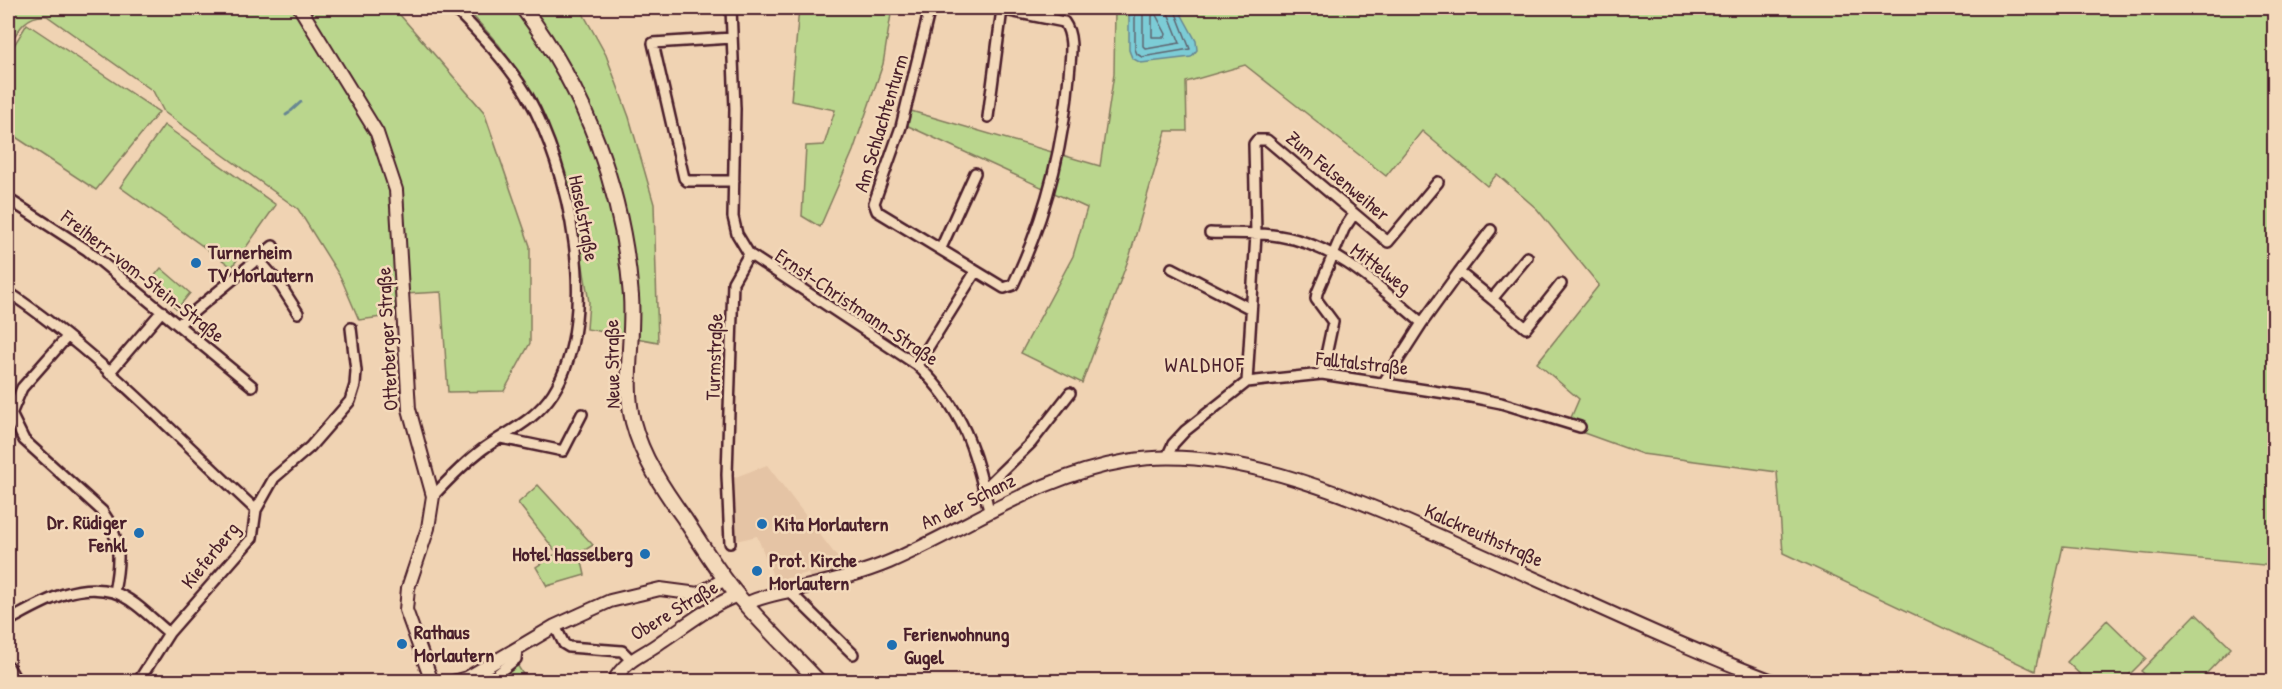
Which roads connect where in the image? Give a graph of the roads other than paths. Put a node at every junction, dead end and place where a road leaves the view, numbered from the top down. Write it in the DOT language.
graph roads {
  1 [pos="300,8"];
  2 [pos="454,8"];
  3 [pos="522,8"];
  4 [pos="731,8"];
  5 [pos="930,8"];
  6 [pos="998,8"];
  7 [pos="732,38"];
  8 [pos="988,117"];
  9 [pos="975,173"];
  10 [pos="734,181"];
  11 [pos="1438,182"];
  12 [pos="8,199"];
  13 [pos="1354,214"];
  14 [pos="1491,230"];
  15 [pos="1210,233"];
  16 [pos="1256,234"];
  17 [pos="273,246"];
  18 [pos="941,248"];
  19 [pos="749,254"];
  20 [pos="1333,255"];
  21 [pos="1527,256"];
  22 [pos="258,259"];
  23 [pos="1172,268"];
  24 [pos="976,271"];
  25 [pos="1459,272"];
  26 [pos="1561,284"];
  27 [pos="8,292"];
  28 [pos="1492,299"];
  29 [pos="1251,309"];
  30 [pos="162,310"];
  31 [pos="298,313"];
  32 [pos="1422,322"];
  33 [pos="179,324"];
  34 [pos="351,327"];
  35 [pos="67,337"];
  36 [pos="917,365"];
  37 [pos="109,374"];
  38 [pos="1322,374"];
  39 [pos="1247,382"];
  40 [pos="1384,382"];
  41 [pos="252,386"];
  42 [pos="1070,393"];
  43 [pos="9,414"];
  44 [pos="582,414"];
  45 [pos="1580,427"];
  46 [pos="501,438"];
  47 [pos="1167,457"];
  48 [pos="984,489"];
  49 [pos="433,496"];
  50 [pos="256,510"];
  51 [pos="989,510"];
  52 [pos="730,543"];
  53 [pos="725,579"];
  54 [pos="789,591"];
  55 [pos="114,592"];
  56 [pos="703,593"];
  57 [pos="742,600"];
  58 [pos="710,607"];
  59 [pos="8,621"];
  60 [pos="555,626"];
  61 [pos="169,633"];
  62 [pos="517,649"];
  63 [pos="853,654"];
  64 [pos="630,659"];
  65 [pos="8,666"];
  66 [pos="17,681"];
  67 [pos="138,681"];
  68 [pos="432,681"];
  69 [pos="453,681"];
  70 [pos="487,681"];
  71 [pos="613,681"];
  72 [pos="819,681"];
  73 [pos="1776,681"];
  1 -- 49 [label="street, Otterberger Straße"];
  2 -- 46 [label="street, Haselstraße"];
  3 -- 53 [label="main road, Neue Straße"];
  4 -- 7 [label="street"];
  5 -- 18 [label="street, Am Schlachtenturm"];
  6 -- 8 [label="street, Am Schlachtenturm"];
  6 -- 24 [label="street, Am Schlachtenturm"];
  7 -- 10 [label="street"];
  7 -- 10 [label="street"];
  9 -- 18 [label="street"];
  10 -- 19 [label="street"];
  11 -- 13 [label="street, Zum Felsenweiher"];
  12 -- 30 [label="street, Freiherr-vom-Stein-Straße"];
  13 -- 16 [label="street, Zum Felsenweiher"];
  13 -- 20 [label="street"];
  14 -- 25 [label="street"];
  15 -- 16 [label="street, Mittelweg"];
  16 -- 20 [label="street, Mittelweg"];
  16 -- 29 [label="street"];
  17 -- 22 [label="street"];
  18 -- 24 [label="street, Am Schlachtenturm"];
  19 -- 36 [label="street, Ernst-Christmann-Straße"];
  19 -- 52 [label="street, Turmstraße"];
  20 -- 32 [label="street, Mittelweg"];
  20 -- 38 [label="street"];
  21 -- 28 [label="street"];
  22 -- 31 [label="street"];
  22 -- 33 [label="street"];
  23 -- 29 [label="street"];
  24 -- 36 [label="street"];
  25 -- 28 [label="street"];
  25 -- 32 [label="street"];
  26 -- 28 [label="street"];
  27 -- 35 [label="street"];
  29 -- 39 [label="street"];
  30 -- 33 [label="street, Freiherr-vom-Stein-Straße"];
  30 -- 37 [label="street"];
  32 -- 40 [label="street"];
  33 -- 41 [label="street, Freiherr-vom-Stein-Straße"];
  34 -- 50 [label="street, Kieferberg"];
  35 -- 37 [label="street"];
  35 -- 43 [label="street"];
  36 -- 48 [label="street, Ernst-Christmann-Straße"];
  37 -- 50 [label="street"];
  38 -- 39 [label="street, Falltalstraße"];
  38 -- 40 [label="street, Falltalstraße"];
  39 -- 47 [label="street"];
  40 -- 45 [label="street, Falltalstraße"];
  42 -- 48 [label="street"];
  43 -- 55 [label="street"];
  44 -- 46 [label="street"];
  46 -- 49 [label="street, Haselstraße"];
  47 -- 51 [label="street, An der Schanz"];
  47 -- 73 [label="street, Kalckreuthstraße"];
  48 -- 51 [label="street, Ernst-Christmann-Straße"];
  49 -- 68 [label="street, Otterberger Straße"];
  50 -- 61 [label="street, Kieferberg"];
  51 -- 54 [label="street, An der Schanz"];
  53 -- 56 [label="street"];
  53 -- 57 [label="main road, Neue Straße"];
  54 -- 57 [label="street, An der Schanz"];
  54 -- 63 [label="street"];
  55 -- 59 [label="street"];
  55 -- 61 [label="street"];
  56 -- 58 [label="street"];
  56 -- 60 [label="street"];
  57 -- 58 [label="street, Obere Straße"];
  57 -- 72 [label="main road, Neue Straße"];
  58 -- 64 [label="street, Obere Straße"];
  60 -- 62 [label="street"];
  60 -- 64 [label="street, Obere Straße"];
  61 -- 67 [label="street, Kieferberg"];
  62 -- 69 [label="street"];
  62 -- 70 [label="street"];
  64 -- 71 [label="street, Obere Straße"];
  65 -- 66 [label="street"];
}
